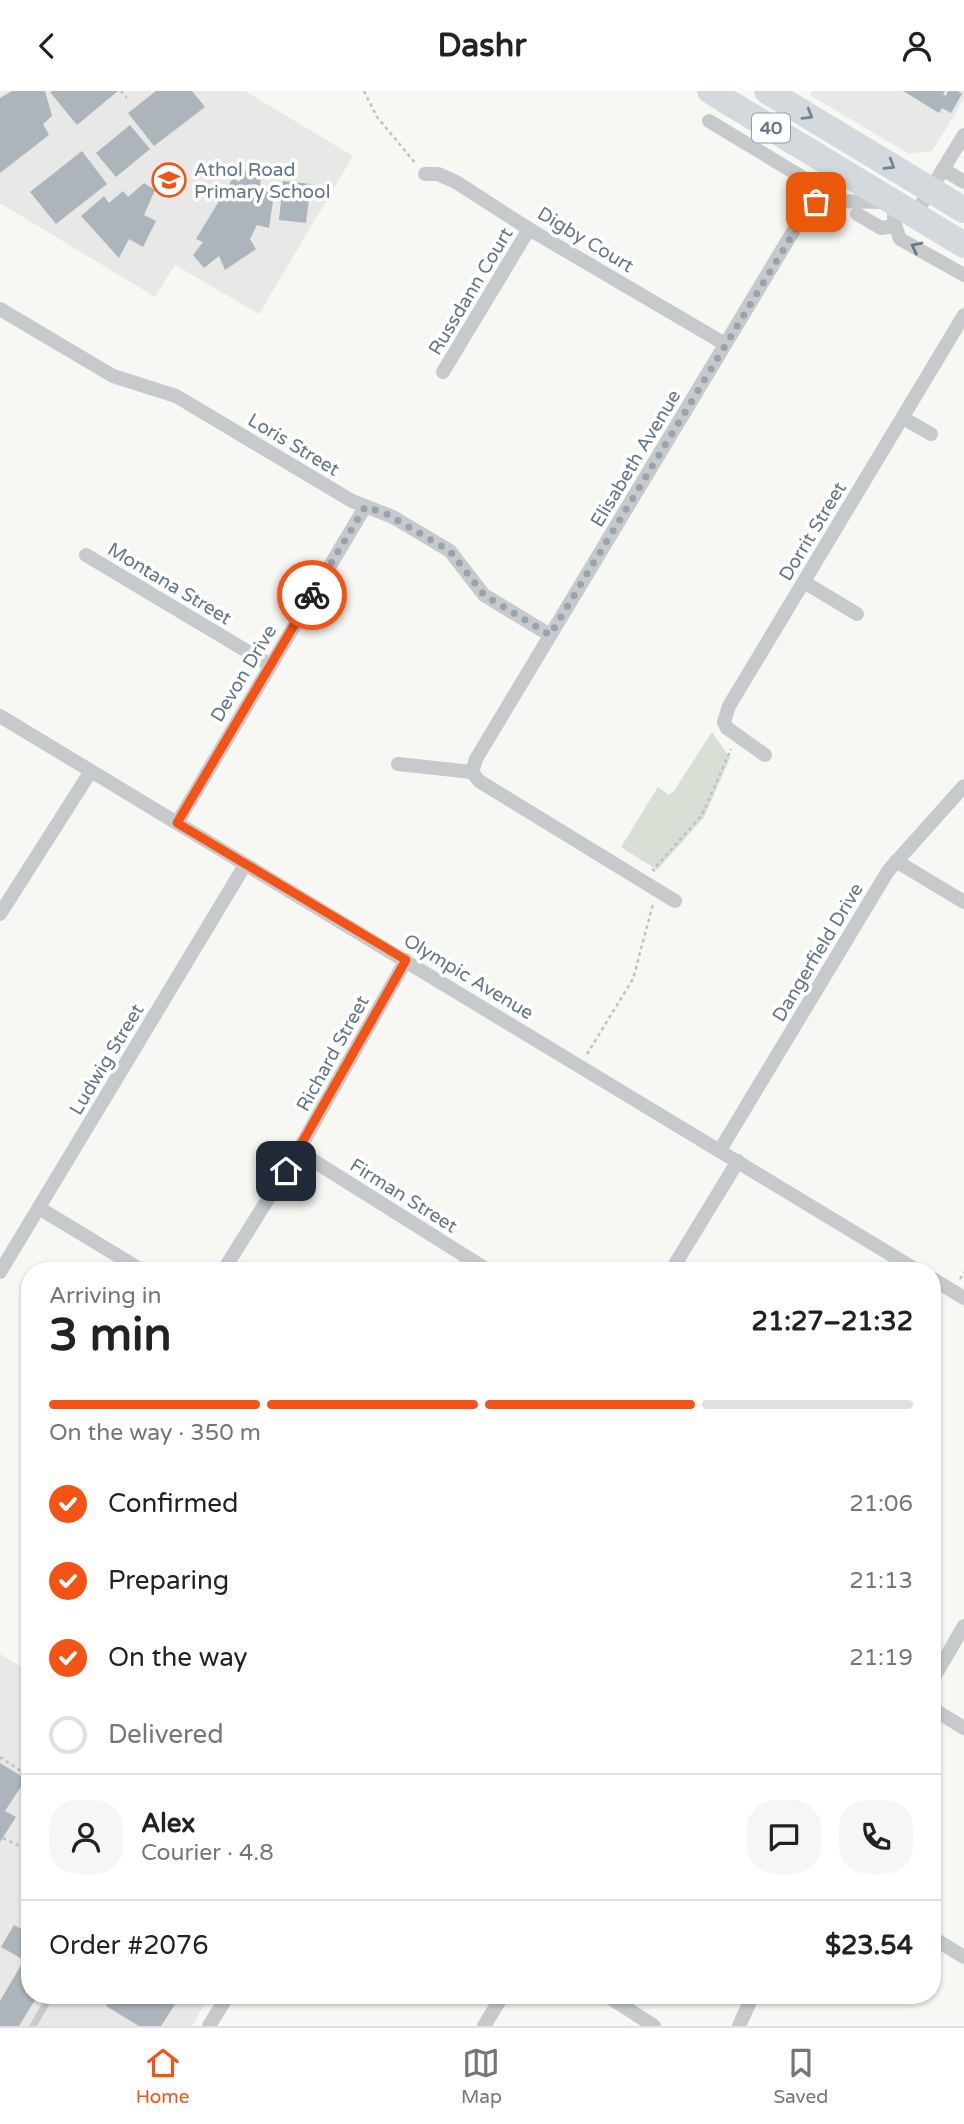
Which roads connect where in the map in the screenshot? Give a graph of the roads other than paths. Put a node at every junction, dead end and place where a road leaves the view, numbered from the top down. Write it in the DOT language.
graph roads {
  1 [pos="709,91"];
  2 [pos="767,91"];
  3 [pos="709,121"];
  4 [pos="964,135"];
  5 [pos="849,140"];
  6 [pos="833,165"];
  7 [pos="425,174"];
  8 [pos="937,179"];
  9 [pos="964,182"];
  10 [pos="820,188"];
  11 [pos="811,204"];
  12 [pos="964,209"];
  13 [pos="899,211"];
  14 [pos="857,213"];
  15 [pos="529,229"];
  16 [pos="964,244"];
  17 [pos="964,275"];
  18 [pos="0,309"];
  19 [pos="964,315"];
  20 [pos="725,344"];
  21 [pos="443,372"];
  22 [pos="902,418"];
  23 [pos="931,434"];
  24 [pos="365,507"];
  25 [pos="86,555"];
  26 [pos="804,582"];
  27 [pos="857,614"];
  28 [pos="550,635"];
  29 [pos="270,665"];
  30 [pos="0,716"];
  31 [pos="765,755"];
  32 [pos="398,764"];
  33 [pos="91,771"];
  34 [pos="472,772"];
  35 [pos="964,786"];
  36 [pos="177,823"];
  37 [pos="895,861"];
  38 [pos="245,865"];
  39 [pos="675,901"];
  40 [pos="964,902"];
  41 [pos="0,914"];
  42 [pos="406,960"];
  43 [pos="720,1150"];
  44 [pos="298,1151"];
  45 [pos="738,1161"];
  46 [pos="39,1208"];
  47 [pos="128,1262"];
  48 [pos="229,1262"];
  49 [pos="475,1262"];
  50 [pos="676,1262"];
  51 [pos="903,1262"];
  52 [pos="0,1272"];
  53 [pos="941,1284"];
  54 [pos="964,1298"];
  55 [pos="964,1626"];
  56 [pos="941,1665"];
  57 [pos="941,1714"];
  58 [pos="964,1728"];
  59 [pos="941,1943"];
  60 [pos="964,1957"];
  61 [pos="46,2004"];
  62 [pos="222,2004"];
  63 [pos="497,2004"];
  64 [pos="621,2004"];
  65 [pos="749,2004"];
  66 [pos="35,2025"];
  67 [pos="209,2026"];
  68 [pos="484,2026"];
  69 [pos="654,2026"];
  70 [pos="739,2026"];
  1 -- 6 [label="highway, 40"];
  2 -- 5 [label="highway, 40, one-way"];
  3 -- 10 [label="street"];
  4 -- 8 [label="street"];
  5 -- 6 [label="highway"];
  5 -- 8 [label="highway, 40, one-way"];
  6 -- 10 [label="street, Elisabeth Avenue"];
  6 -- 13 [label="highway, 40"];
  7 -- 15 [label="street, Digby Court"];
  8 -- 9 [label="street"];
  8 -- 12 [label="highway, 40"];
  8 -- 13 [label="street"];
  10 -- 11 [label="street, Elisabeth Avenue"];
  11 -- 13 [label="street"];
  11 -- 20 [label="street, Elisabeth Avenue"];
  13 -- 14 [label="street"];
  13 -- 16 [label="highway, 40"];
  17 -- 13 [label="street, one-way"];
  15 -- 20 [label="street, Digby Court"];
  15 -- 21 [label="street, Russdann Court"];
  18 -- 24 [label="street, Loris Street"];
  19 -- 22 [label="street, Dorrit Street"];
  20 -- 28 [label="street, Elisabeth Avenue"];
  22 -- 23 [label="street"];
  22 -- 26 [label="street, Dorrit Street"];
  24 -- 28 [label="street, Loris Street"];
  24 -- 29 [label="street, Devon Drive"];
  25 -- 29 [label="street, Montana Street"];
  26 -- 27 [label="street"];
  26 -- 31 [label="street, Dorrit Street"];
  28 -- 34 [label="street, Elisabeth Avenue"];
  29 -- 36 [label="street, Devon Drive"];
  30 -- 33 [label="street, Olympic Avenue"];
  32 -- 34 [label="street"];
  33 -- 36 [label="street, Olympic Avenue"];
  33 -- 41 [label="street"];
  34 -- 39 [label="street"];
  35 -- 37 [label="street, Dangerfield Drive"];
  36 -- 38 [label="street, Olympic Avenue"];
  37 -- 40 [label="street"];
  37 -- 43 [label="street, Dangerfield Drive"];
  38 -- 42 [label="street, Olympic Avenue"];
  38 -- 46 [label="street, Ludwig Street"];
  42 -- 43 [label="street, Olympic Avenue"];
  42 -- 44 [label="street, Richard Street"];
  43 -- 45 [label="street, Olympic Avenue"];
  44 -- 48 [label="street, Richard Street"];
  44 -- 49 [label="street, Firman Street"];
  45 -- 50 [label="street"];
  45 -- 51 [label="street, Olympic Avenue"];
  46 -- 47 [label="street"];
  46 -- 52 [label="street, Ludwig Street"];
  53 -- 54 [label="street"];
  55 -- 56 [label="street"];
  57 -- 58 [label="street"];
  59 -- 60 [label="street"];
  61 -- 66 [label="lane"];
  62 -- 67 [label="street"];
  63 -- 68 [label="street"];
  64 -- 69 [label="street"];
  65 -- 70 [label="street"];
}
